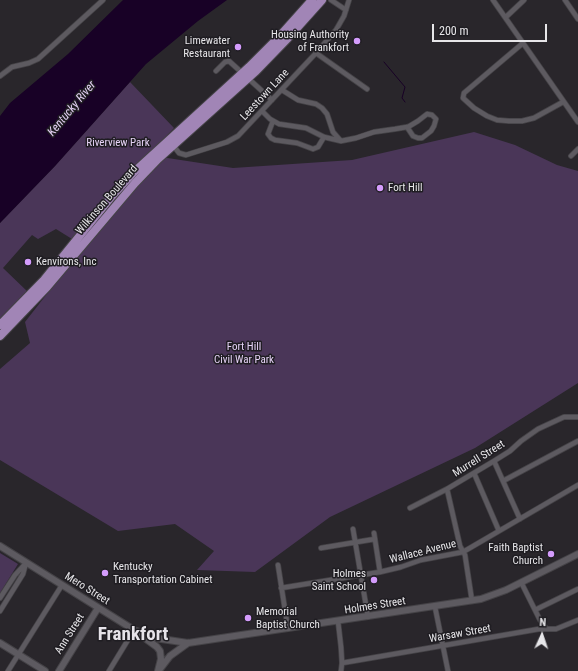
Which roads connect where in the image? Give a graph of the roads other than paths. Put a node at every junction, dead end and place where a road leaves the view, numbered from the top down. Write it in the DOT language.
graph roads {
  1 [pos="104,0"];
  2 [pos="312,0"];
  3 [pos="322,0"];
  4 [pos="331,0"];
  5 [pos="349,0"];
  6 [pos="494,0"];
  7 [pos="524,0"];
  8 [pos="565,0"];
  9 [pos="346,10"];
  10 [pos="506,17"];
  11 [pos="578,19"];
  12 [pos="523,43"];
  13 [pos="316,53"];
  14 [pos="216,71"];
  15 [pos="0,76"];
  16 [pos="246,76"];
  17 [pos="366,89"];
  18 [pos="282,90"];
  19 [pos="272,100"];
  20 [pos="563,102"];
  21 [pos="262,112"];
  22 [pos="273,121"];
  23 [pos="578,122"];
  24 [pos="407,126"];
  25 [pos="335,134"];
  26 [pos="324,137"];
  27 [pos="331,138"];
  28 [pos="341,141"];
  29 [pos="171,143"];
  30 [pos="578,149"];
  31 [pos="571,156"];
  32 [pos="0,325"];
  33 [pos="0,336"];
  34 [pos="578,417"];
  35 [pos="578,441"];
  36 [pos="494,461"];
  37 [pos="474,473"];
  38 [pos="503,481"];
  39 [pos="578,485"];
  40 [pos="447,489"];
  41 [pos="410,508"];
  42 [pos="520,519"];
  43 [pos="353,529"];
  44 [pos="499,531"];
  45 [pos="374,533"];
  46 [pos="375,539"];
  47 [pos="356,542"];
  48 [pos="0,546"];
  49 [pos="322,548"];
  50 [pos="463,552"];
  51 [pos="578,554"];
  52 [pos="26,563"];
  53 [pos="278,565"];
  54 [pos="380,572"];
  55 [pos="361,575"];
  56 [pos="521,582"];
  57 [pos="62,585"];
  58 [pos="281,588"];
  59 [pos="578,589"];
  60 [pos="0,598"];
  61 [pos="472,600"];
  62 [pos="435,607"];
  63 [pos="98,608"];
  64 [pos="535,610"];
  65 [pos="0,611"];
  66 [pos="368,617"];
  67 [pos="578,620"];
  68 [pos="338,621"];
  69 [pos="546,628"];
  70 [pos="288,629"];
  71 [pos="134,630"];
  72 [pos="166,641"];
  73 [pos="0,643"];
  74 [pos="188,643"];
  75 [pos="443,646"];
  76 [pos="19,655"];
  77 [pos="342,663"];
  78 [pos="8,671"];
  79 [pos="45,671"];
  80 [pos="59,671"];
  81 [pos="109,671"];
  82 [pos="158,671"];
  83 [pos="341,671"];
  84 [pos="448,671"];
  1 -- 15 [label="street"];
  2 -- 16 [label="highway, Wilkinson Boulevard"];
  3 -- 16 [label="highway, Wilkinson Boulevard"];
  4 -- 9 [label="street"];
  5 -- 9 [label="street, Leestown Lane"];
  6 -- 10 [label="street"];
  7 -- 10 [label="street"];
  8 -- 11 [label="street"];
  9 -- 13 [label="street, Leestown Lane"];
  10 -- 12 [label="street"];
  12 -- 20 [label="street"];
  12 -- 20 [label="street"];
  13 -- 17 [label="street"];
  13 -- 18 [label="street, Leestown Lane"];
  14 -- 16 [label="street"];
  16 -- 19 [label="street"];
  16 -- 29 [label="highway, Wilkinson Boulevard"];
  18 -- 19 [label="street, Leestown Lane"];
  18 -- 25 [label="street"];
  19 -- 21 [label="street, Leestown Lane"];
  20 -- 23 [label="street"];
  21 -- 22 [label="street"];
  21 -- 29 [label="street, Leestown Lane"];
  22 -- 26 [label="street"];
  22 -- 26 [label="street"];
  24 -- 24 [label="street"];
  24 -- 28 [label="street"];
  25 -- 27 [label="street"];
  25 -- 28 [label="street"];
  26 -- 27 [label="street"];
  27 -- 28 [label="street"];
  29 -- 32 [label="highway, Wilkinson Boulevard"];
  29 -- 33 [label="highway, Wilkinson Boulevard"];
  30 -- 31 [label="street"];
  34 -- 36 [label="street, Murrell Street"];
  35 -- 38 [label="street"];
  36 -- 37 [label="street, Murrell Street"];
  36 -- 38 [label="street"];
  37 -- 40 [label="street, Murrell Street"];
  37 -- 44 [label="street"];
  38 -- 42 [label="street"];
  39 -- 42 [label="street, Wallace Avenue"];
  40 -- 41 [label="street, Murrell Street"];
  40 -- 50 [label="street"];
  42 -- 44 [label="street, Wallace Avenue"];
  43 -- 47 [label="street"];
  44 -- 50 [label="street, Wallace Avenue"];
  45 -- 46 [label="street"];
  46 -- 47 [label="street"];
  46 -- 54 [label="street"];
  47 -- 49 [label="street"];
  47 -- 55 [label="street"];
  48 -- 52 [label="main road, Mero Street"];
  50 -- 54 [label="street, Wallace Avenue"];
  50 -- 61 [label="street"];
  51 -- 56 [label="main road, Holmes Street"];
  52 -- 57 [label="main road, Mero Street"];
  52 -- 60 [label="street"];
  52 -- 65 [label="street"];
  53 -- 58 [label="street"];
  54 -- 55 [label="street, Wallace Avenue"];
  55 -- 58 [label="street, Wallace Avenue"];
  55 -- 66 [label="street"];
  56 -- 61 [label="main road, Holmes Street"];
  56 -- 64 [label="street"];
  57 -- 63 [label="main road, Mero Street"];
  57 -- 76 [label="street"];
  58 -- 70 [label="street"];
  59 -- 64 [label="street"];
  61 -- 62 [label="main road, Holmes Street"];
  62 -- 66 [label="main road, Holmes Street"];
  62 -- 75 [label="street"];
  63 -- 71 [label="main road, Mero Street"];
  63 -- 80 [label="main road, Ann Street"];
  64 -- 69 [label="street"];
  66 -- 68 [label="main road, Holmes Street"];
  67 -- 69 [label="street, Warsaw Street"];
  68 -- 70 [label="main road, Holmes Street"];
  68 -- 77 [label="street"];
  69 -- 75 [label="street, Warsaw Street"];
  70 -- 74 [label="main road, Holmes Street"];
  71 -- 72 [label="main road, Mero Street"];
  71 -- 81 [label="street"];
  71 -- 82 [label="main road"];
  72 -- 74 [label="main road, Holmes Street"];
  73 -- 76 [label="main road"];
  74 -- 82 [label="main road"];
  75 -- 77 [label="street, Warsaw Street"];
  75 -- 84 [label="street"];
  76 -- 78 [label="street"];
  76 -- 79 [label="main road"];
  77 -- 83 [label="street"];
}
